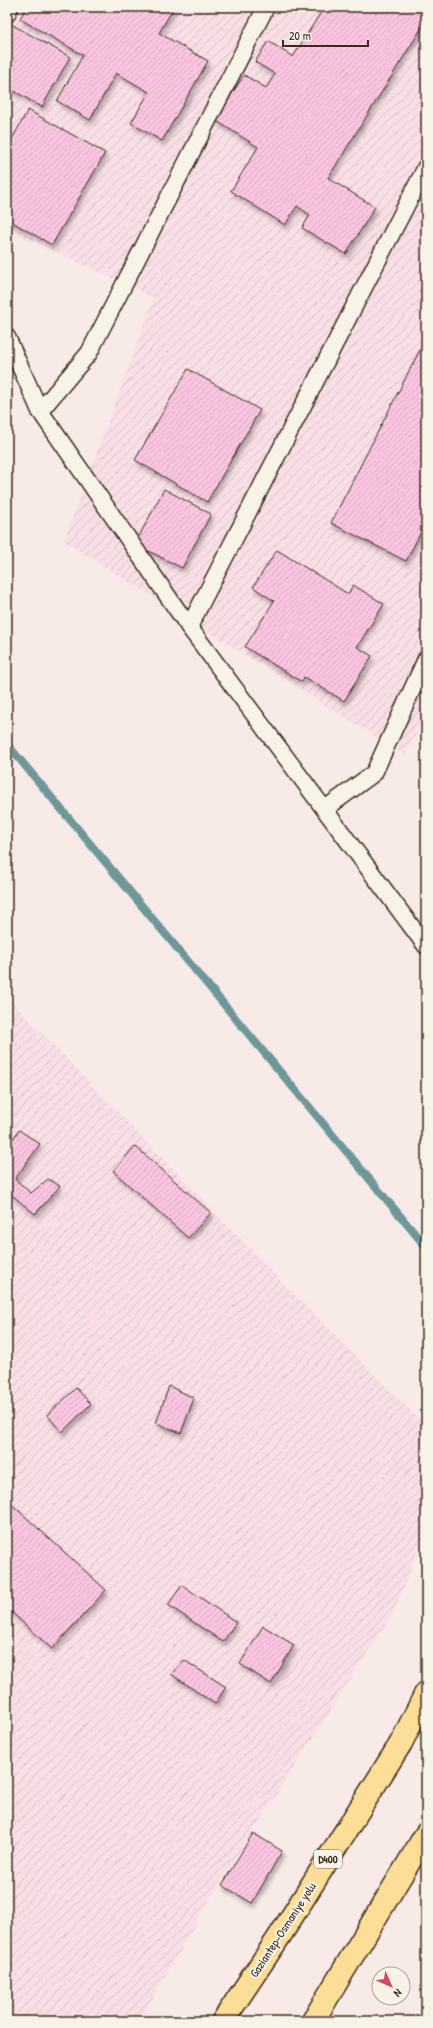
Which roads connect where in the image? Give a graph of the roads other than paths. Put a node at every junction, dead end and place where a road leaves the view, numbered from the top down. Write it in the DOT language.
graph roads {
  1 [pos="10,7"];
  2 [pos="266,7"];
  3 [pos="7,14"];
  4 [pos="426,167"];
  5 [pos="7,337"];
  6 [pos="40,411"];
  7 [pos="189,628"];
  8 [pos="426,660"];
  9 [pos="325,810"];
  10 [pos="426,946"];
  11 [pos="426,1693"];
  12 [pos="426,1834"];
  13 [pos="223,2021"];
  14 [pos="314,2021"];
  1 -- 3 [label="lane"];
  2 -- 6 [label="lane"];
  4 -- 7 [label="lane"];
  5 -- 6 [label="lane"];
  6 -- 7 [label="lane"];
  7 -- 9 [label="lane"];
  8 -- 9 [label="lane"];
  9 -- 10 [label="lane"];
  11 -- 13 [label="highway, Gaziantep-Osmaniye yolu / D400"];
  12 -- 14 [label="highway"];
}
